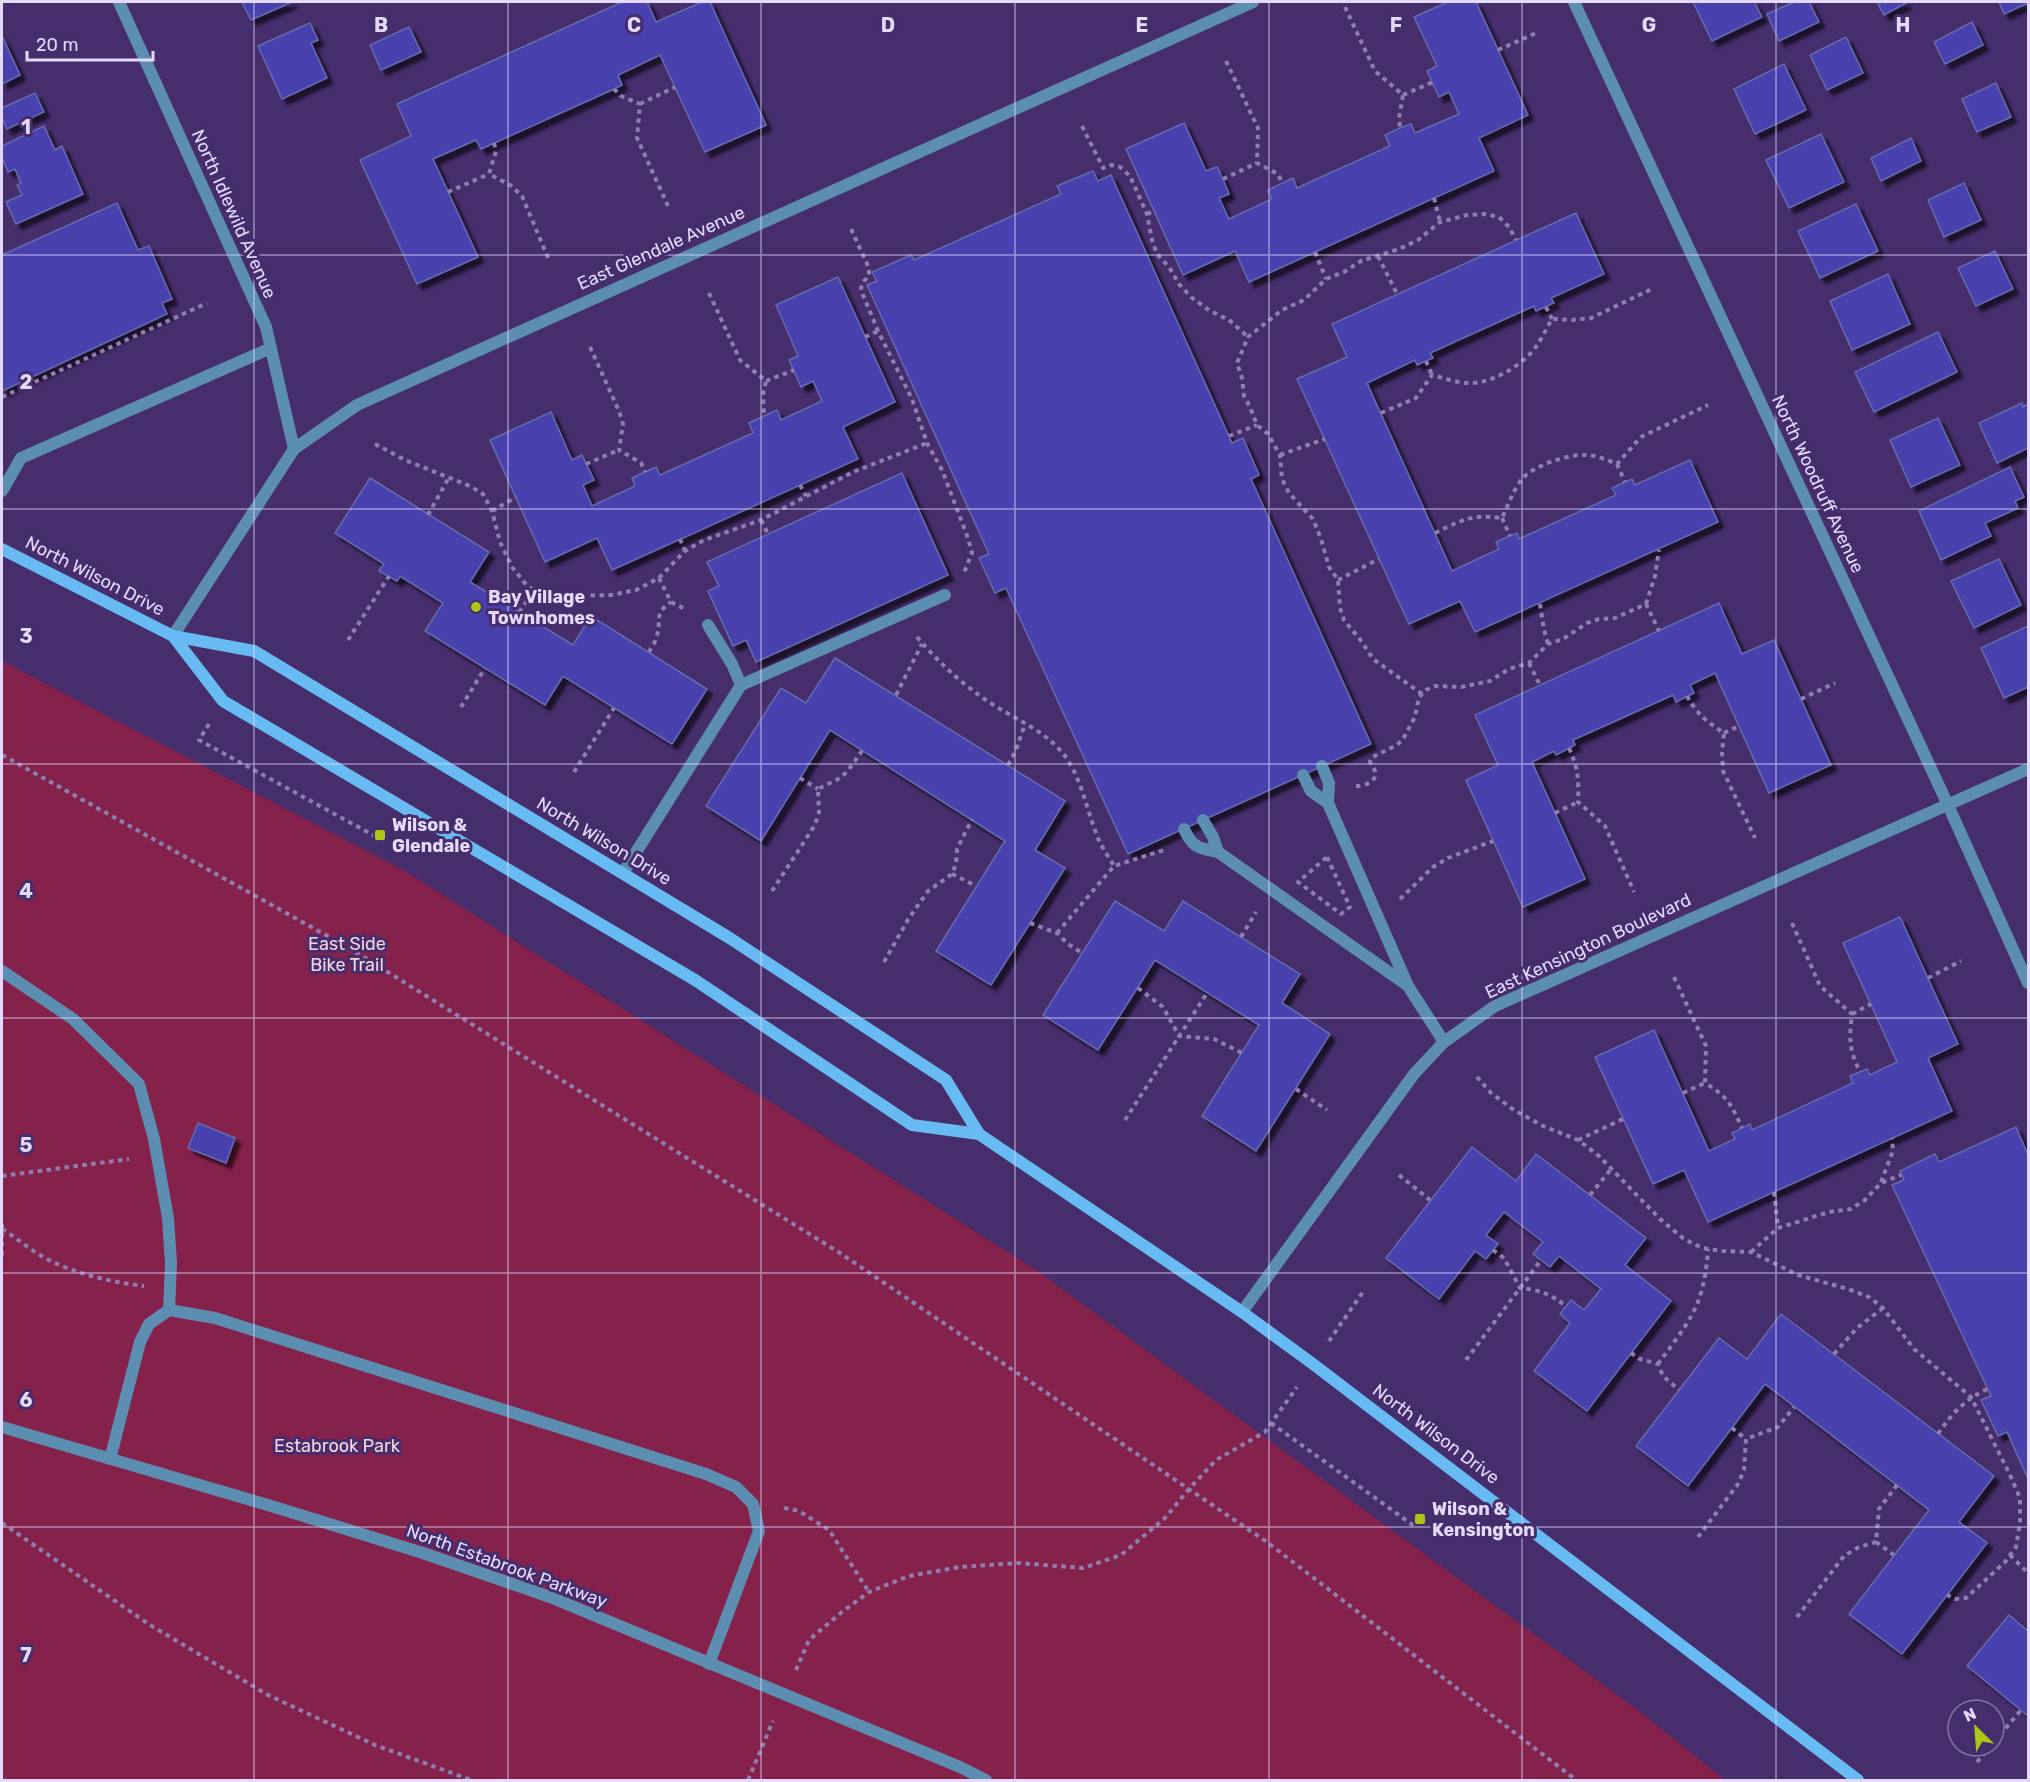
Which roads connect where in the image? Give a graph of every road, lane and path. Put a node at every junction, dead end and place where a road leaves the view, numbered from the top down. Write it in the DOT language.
graph roads {
  1 [pos="118,2"];
  2 [pos="1253,2"];
  3 [pos="1574,2"];
  4 [pos="1345,7"];
  5 [pos="1536,33"];
  6 [pos="1498,50"];
  7 [pos="1226,61"];
  8 [pos="1433,82"];
  9 [pos="675,87"];
  10 [pos="614,89"];
  11 [pos="1403,95"];
  12 [pos="640,104"];
  13 [pos="1082,126"];
  14 [pos="1400,128"];
  15 [pos="494,143"];
  16 [pos="1257,163"];
  17 [pos="489,174"];
  18 [pos="1223,179"];
  19 [pos="1282,183"];
  20 [pos="448,192"];
  21 [pos="1434,198"];
  22 [pos="668,206"];
  23 [pos="1154,211"];
  24 [pos="1147,214"];
  25 [pos="1440,222"];
  26 [pos="852,229"];
  27 [pos="1516,240"];
  28 [pos="1315,252"];
  29 [pos="1378,256"];
  30 [pos="549,260"];
  31 [pos="1326,279"];
  32 [pos="1654,288"];
  33 [pos="709,294"];
  34 [pos="1397,294"];
  35 [pos="207,303"];
  36 [pos="1546,307"];
  37 [pos="1552,319"];
  38 [pos="878,331"];
  39 [pos="866,337"];
  40 [pos="1248,337"];
  41 [pos="590,347"];
  42 [pos="271,348"];
  43 [pos="1426,361"];
  44 [pos="794,370"];
  45 [pos="1432,375"];
  46 [pos="766,381"];
  47 [pos="2,397"];
  48 [pos="1708,405"];
  49 [pos="1381,413"];
  50 [pos="764,416"];
  51 [pos="1257,425"];
  52 [pos="1229,436"];
  53 [pos="1325,439"];
  54 [pos="927,443"];
  55 [pos="375,444"];
  56 [pos="294,449"];
  57 [pos="619,450"];
  58 [pos="1280,455"];
  59 [pos="586,464"];
  60 [pos="1617,464"];
  61 [pos="645,471"];
  62 [pos="448,479"];
  63 [pos="1625,482"];
  64 [pos="800,485"];
  65 [pos="2,491"];
  66 [pos="806,496"];
  67 [pos="516,497"];
  68 [pos="492,511"];
  69 [pos="428,515"];
  70 [pos="1502,518"];
  71 [pos="761,520"];
  72 [pos="1435,533"];
  73 [pos="768,534"];
  74 [pos="1510,536"];
  75 [pos="680,539"];
  76 [pos="2,549"];
  77 [pos="1659,549"];
  78 [pos="685,551"];
  79 [pos="1379,559"];
  80 [pos="389,576"];
  81 [pos="659,578"];
  82 [pos="1338,580"];
  83 [pos="960,583"];
  84 [pos="534,591"];
  85 [pos="945,595"];
  86 [pos="671,602"];
  87 [pos="1540,603"];
  88 [pos="1646,604"];
  89 [pos="519,612"];
  90 [pos="708,625"];
  91 [pos="924,630"];
  92 [pos="1659,631"];
  93 [pos="173,636"];
  94 [pos="348,640"];
  95 [pos="922,644"];
  96 [pos="1548,644"];
  97 [pos="649,652"];
  98 [pos="1529,663"];
  99 [pos="485,668"];
  100 [pos="1835,682"];
  101 [pos="741,685"];
  102 [pos="1540,685"];
  103 [pos="1422,694"];
  104 [pos="896,695"];
  105 [pos="1687,696"];
  106 [pos="1801,699"];
  107 [pos="461,707"];
  108 [pos="614,708"];
  109 [pos="214,716"];
  110 [pos="1025,724"];
  111 [pos="1739,726"];
  112 [pos="1724,733"];
  113 [pos="1569,748"];
  114 [pos="862,751"];
  115 [pos="2,755"];
  116 [pos="1008,765"];
  117 [pos="1322,766"];
  118 [pos="2028,769"];
  119 [pos="574,772"];
  120 [pos="1303,775"];
  121 [pos="800,778"];
  122 [pos="1362,786"];
  123 [pos="818,789"];
  124 [pos="1578,802"];
  125 [pos="1328,803"];
  126 [pos="1948,805"];
  127 [pos="1555,813"];
  128 [pos="972,819"];
  129 [pos="1203,820"];
  130 [pos="1187,834"];
  131 [pos="1755,838"];
  132 [pos="384,841"];
  133 [pos="1493,842"];
  134 [pos="1218,852"];
  135 [pos="1114,866"];
  136 [pos="623,873"];
  137 [pos="952,874"];
  138 [pos="1298,882"];
  139 [pos="976,886"];
  140 [pos="772,891"];
  141 [pos="1634,892"];
  142 [pos="1397,902"];
  143 [pos="1259,908"];
  144 [pos="1030,922"];
  145 [pos="1792,923"];
  146 [pos="1057,933"];
  147 [pos="1240,937"];
  148 [pos="1082,953"];
  149 [pos="1961,961"];
  150 [pos="884,962"];
  151 [pos="2,971"];
  152 [pos="1674,977"];
  153 [pos="1928,978"];
  154 [pos="2028,983"];
  155 [pos="1408,986"];
  156 [pos="1138,988"];
  157 [pos="1207,993"];
  158 [pos="1871,1004"];
  159 [pos="1852,1014"];
  160 [pos="1179,1036"];
  161 [pos="1444,1042"];
  162 [pos="1242,1053"];
  163 [pos="1860,1072"];
  164 [pos="1477,1077"];
  165 [pos="1705,1083"];
  166 [pos="1296,1089"];
  167 [pos="1683,1093"];
  168 [pos="1327,1110"];
  169 [pos="1623,1119"];
  170 [pos="1125,1120"];
  171 [pos="1742,1128"];
  172 [pos="979,1134"];
  173 [pos="1892,1138"];
  174 [pos="1578,1140"];
  175 [pos="157,1155"];
  176 [pos="1612,1168"];
  177 [pos="1400,1175"];
  178 [pos="1901,1175"];
  179 [pos="2,1176"];
  180 [pos="1881,1183"];
  181 [pos="1774,1192"];
  182 [pos="1590,1195"];
  183 [pos="1430,1200"];
  184 [pos="2,1226"];
  185 [pos="1778,1228"];
  186 [pos="1708,1249"];
  187 [pos="1493,1250"];
  188 [pos="1751,1252"];
  189 [pos="2,1260"];
  190 [pos="1541,1260"];
  191 [pos="170,1288"];
  192 [pos="1520,1288"];
  193 [pos="1365,1289"];
  194 [pos="1566,1306"];
  195 [pos="1883,1308"];
  196 [pos="169,1311"];
  197 [pos="1242,1312"];
  198 [pos="1344,1320"];
  199 [pos="1631,1353"];
  200 [pos="1834,1354"];
  201 [pos="1466,1360"];
  202 [pos="1658,1364"];
  203 [pos="1987,1389"];
  204 [pos="1679,1390"];
  205 [pos="1971,1397"];
  206 [pos="1286,1402"];
  207 [pos="1794,1407"];
  208 [pos="1271,1423"];
  209 [pos="2,1427"];
  210 [pos="1732,1428"];
  211 [pos="1938,1434"];
  212 [pos="1746,1439"];
  213 [pos="110,1459"];
  214 [pos="1897,1485"];
  215 [pos="1188,1489"];
  216 [pos="753,1504"];
  217 [pos="2,1523"];
  218 [pos="1417,1528"];
  219 [pos="1698,1537"];
  220 [pos="1876,1542"];
  221 [pos="2010,1554"];
  222 [pos="1894,1555"];
  223 [pos="2028,1573"];
  224 [pos="869,1592"];
  225 [pos="1947,1596"];
  226 [pos="1797,1617"];
  227 [pos="709,1664"];
  228 [pos="784,1695"];
  229 [pos="2021,1710"];
  230 [pos="2006,1728"];
  231 [pos="1980,1758"];
  232 [pos="1977,1762"];
  233 [pos="471,1780"];
  234 [pos="748,1780"];
  235 [pos="986,1780"];
  236 [pos="1576,1780"];
  237 [pos="1858,1780"];
  1 -- 42 [label="street, North Idlewild Avenue"];
  2 -- 56 [label="street, East Glendale Avenue"];
  3 -- 126 [label="street, North Woodruff Avenue"];
  4 -- 11 [label="path"];
  5 -- 6 [label="path"];
  7 -- 16 [label="path"];
  8 -- 11 [label="path"];
  9 -- 12 [label="path"];
  10 -- 12 [label="path"];
  11 -- 14 [label="path"];
  12 -- 22 [label="path"];
  13 -- 24 [label="path"];
  15 -- 17 [label="path"];
  16 -- 18 [label="path"];
  16 -- 19 [label="path"];
  17 -- 20 [label="path"];
  17 -- 30 [label="path"];
  21 -- 25 [label="path"];
  23 -- 24 [label="path"];
  24 -- 40 [label="path"];
  25 -- 27 [label="path"];
  25 -- 29 [label="path"];
  26 -- 38 [label="path"];
  28 -- 31 [label="path"];
  29 -- 31 [label="path"];
  29 -- 34 [label="path"];
  31 -- 40 [label="path"];
  32 -- 37 [label="path"];
  33 -- 46 [label="path"];
  35 -- 47 [label="path"];
  36 -- 37 [label="path"];
  37 -- 45 [label="path"];
  38 -- 39 [label="path"];
  38 -- 54 [label="path"];
  40 -- 51 [label="path"];
  41 -- 57 [label="path"];
  42 -- 56 [label="street, North Idlewild Avenue"];
  42 -- 65 [label="street"];
  43 -- 45 [label="path"];
  44 -- 46 [label="path"];
  45 -- 49 [label="path"];
  46 -- 50 [label="path"];
  48 -- 60 [label="path"];
  51 -- 52 [label="path"];
  51 -- 58 [label="path"];
  53 -- 58 [label="path"];
  54 -- 66 [label="path"];
  54 -- 83 [label="path"];
  55 -- 62 [label="path"];
  56 -- 93 [label="street, East Glendale Avenue"];
  57 -- 59 [label="path"];
  57 -- 61 [label="path"];
  58 -- 82 [label="path"];
  60 -- 63 [label="path"];
  60 -- 70 [label="path"];
  62 -- 68 [label="path"];
  62 -- 69 [label="path"];
  64 -- 66 [label="path"];
  66 -- 71 [label="path"];
  67 -- 68 [label="path"];
  68 -- 84 [label="path"];
  70 -- 72 [label="path"];
  70 -- 74 [label="path"];
  71 -- 73 [label="path"];
  71 -- 78 [label="path"];
  75 -- 78 [label="path"];
  76 -- 93 [label="street, North Wilson Drive"];
  77 -- 88 [label="path"];
  78 -- 81 [label="path"];
  79 -- 82 [label="path"];
  80 -- 94 [label="path"];
  81 -- 84 [label="path"];
  81 -- 86 [label="path"];
  82 -- 103 [label="path"];
  84 -- 89 [label="path"];
  85 -- 101 [label="street"];
  86 -- 90 [label="path"];
  86 -- 97 [label="path"];
  87 -- 96 [label="path"];
  88 -- 92 [label="path"];
  88 -- 96 [label="path"];
  90 -- 101 [label="street"];
  91 -- 95 [label="path"];
  93 -- 136 [label="street, North Wilson Drive"];
  93 -- 172 [label="street, North Wilson Drive"];
  95 -- 104 [label="path"];
  95 -- 110 [label="path"];
  96 -- 98 [label="path"];
  98 -- 102 [label="path"];
  98 -- 103 [label="path"];
  99 -- 107 [label="path"];
  100 -- 106 [label="path"];
  101 -- 136 [label="street"];
  103 -- 122 [label="path"];
  105 -- 112 [label="path"];
  108 -- 119 [label="path"];
  109 -- 132 [label="path"];
  110 -- 116 [label="path"];
  110 -- 135 [label="path"];
  111 -- 112 [label="path"];
  112 -- 131 [label="path"];
  113 -- 124 [label="path"];
  114 -- 123 [label="path"];
  115 -- 215 [label="path"];
  117 -- 125 [label="street"];
  118 -- 126 [label="street, East Kensington Boulevard"];
  120 -- 125 [label="street"];
  121 -- 123 [label="path"];
  123 -- 140 [label="path"];
  124 -- 127 [label="path"];
  124 -- 141 [label="path"];
  125 -- 155 [label="street"];
  126 -- 154 [label="street, North Woodruff Avenue"];
  126 -- 161 [label="street, East Kensington Boulevard"];
  128 -- 137 [label="path"];
  129 -- 134 [label="street"];
  130 -- 134 [label="street"];
  130 -- 135 [label="path"];
  133 -- 142 [label="path"];
  134 -- 155 [label="street"];
  135 -- 146 [label="path"];
  136 -- 172 [label="street, North Wilson Drive"];
  137 -- 139 [label="path"];
  137 -- 150 [label="path"];
  138 -- 138 [label="path"];
  143 -- 147 [label="path"];
  144 -- 146 [label="path"];
  145 -- 159 [label="path"];
  146 -- 148 [label="path"];
  149 -- 153 [label="path"];
  151 -- 175 [label="street"];
  152 -- 165 [label="path"];
  155 -- 161 [label="street"];
  156 -- 160 [label="path"];
  157 -- 160 [label="path"];
  158 -- 159 [label="path"];
  159 -- 163 [label="path"];
  160 -- 162 [label="path"];
  160 -- 170 [label="path"];
  161 -- 197 [label="street, East Kensington Boulevard"];
  164 -- 174 [label="path"];
  165 -- 167 [label="path"];
  165 -- 171 [label="path"];
  166 -- 168 [label="path"];
  169 -- 174 [label="path"];
  172 -- 197 [label="street, North Wilson Drive"];
  173 -- 180 [label="path"];
  174 -- 176 [label="path"];
  175 -- 179 [label="path"];
  175 -- 191 [label="street"];
  176 -- 182 [label="path"];
  176 -- 186 [label="path"];
  177 -- 183 [label="path"];
  178 -- 180 [label="path"];
  180 -- 185 [label="path"];
  181 -- 185 [label="path"];
  184 -- 189 [label="path"];
  184 -- 191 [label="path"];
  185 -- 188 [label="path"];
  186 -- 188 [label="path"];
  186 -- 202 [label="path"];
  187 -- 192 [label="path"];
  188 -- 195 [label="path"];
  190 -- 192 [label="path"];
  191 -- 196 [label="street"];
  192 -- 194 [label="path"];
  192 -- 201 [label="path"];
  193 -- 198 [label="path"];
  195 -- 200 [label="path"];
  195 -- 205 [label="path"];
  196 -- 213 [label="street"];
  196 -- 216 [label="street"];
  197 -- 237 [label="street, North Wilson Drive"];
  199 -- 202 [label="path"];
  202 -- 204 [label="path"];
  203 -- 205 [label="path"];
  205 -- 211 [label="path"];
  205 -- 221 [label="path"];
  206 -- 208 [label="path"];
  207 -- 212 [label="path"];
  208 -- 215 [label="path"];
  208 -- 218 [label="path"];
  209 -- 213 [label="street, North Estabrook Parkway"];
  210 -- 212 [label="path"];
  212 -- 219 [label="path"];
  213 -- 227 [label="street, North Estabrook Parkway"];
  214 -- 220 [label="path"];
  215 -- 224 [label="path"];
  215 -- 236 [label="path"];
  216 -- 224 [label="path"];
  216 -- 227 [label="street"];
  217 -- 233 [label="path"];
  220 -- 222 [label="path"];
  220 -- 226 [label="path"];
  221 -- 223 [label="path"];
  221 -- 225 [label="path"];
  224 -- 228 [label="path"];
  227 -- 228 [label="street, North Estabrook Parkway"];
  228 -- 234 [label="path"];
  228 -- 235 [label="street, North Estabrook Parkway"];
  229 -- 230 [label="path"];
  231 -- 232 [label="path"];
}
